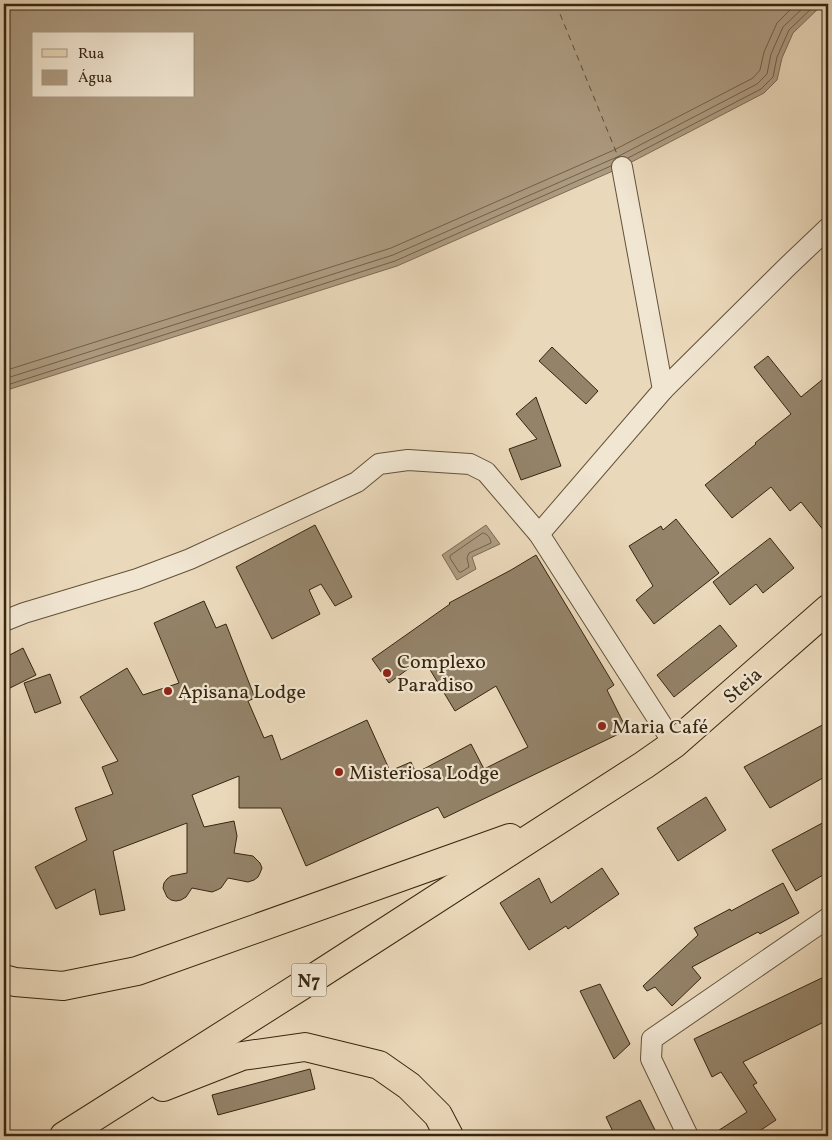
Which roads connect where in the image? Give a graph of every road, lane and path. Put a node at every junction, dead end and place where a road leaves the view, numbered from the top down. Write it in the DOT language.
graph roads {
  1 [pos="622,167"];
  2 [pos="828,228"];
  3 [pos="663,390"];
  4 [pos="539,534"];
  5 [pos="828,609"];
  6 [pos="4,621"];
  7 [pos="674,744"];
  8 [pos="553,823"];
  9 [pos="828,918"];
  10 [pos="4,979"];
  11 [pos="109,1107"];
  12 [pos="64,1136"];
  13 [pos="449,1136"];
  14 [pos="688,1136"];
  1 -- 3 [label="street"];
  2 -- 3 [label="street"];
  3 -- 4 [label="street"];
  4 -- 6 [label="street"];
  4 -- 7 [label="street"];
  5 -- 7 [label="main road, Steia / N7"];
  7 -- 8 [label="main road, Steia / N7"];
  8 -- 10 [label="main road, N7"];
  8 -- 11 [label="main road, N7"];
  9 -- 14 [label="street"];
  11 -- 12 [label="main road, N7"];
  11 -- 13 [label="main road"];
}
